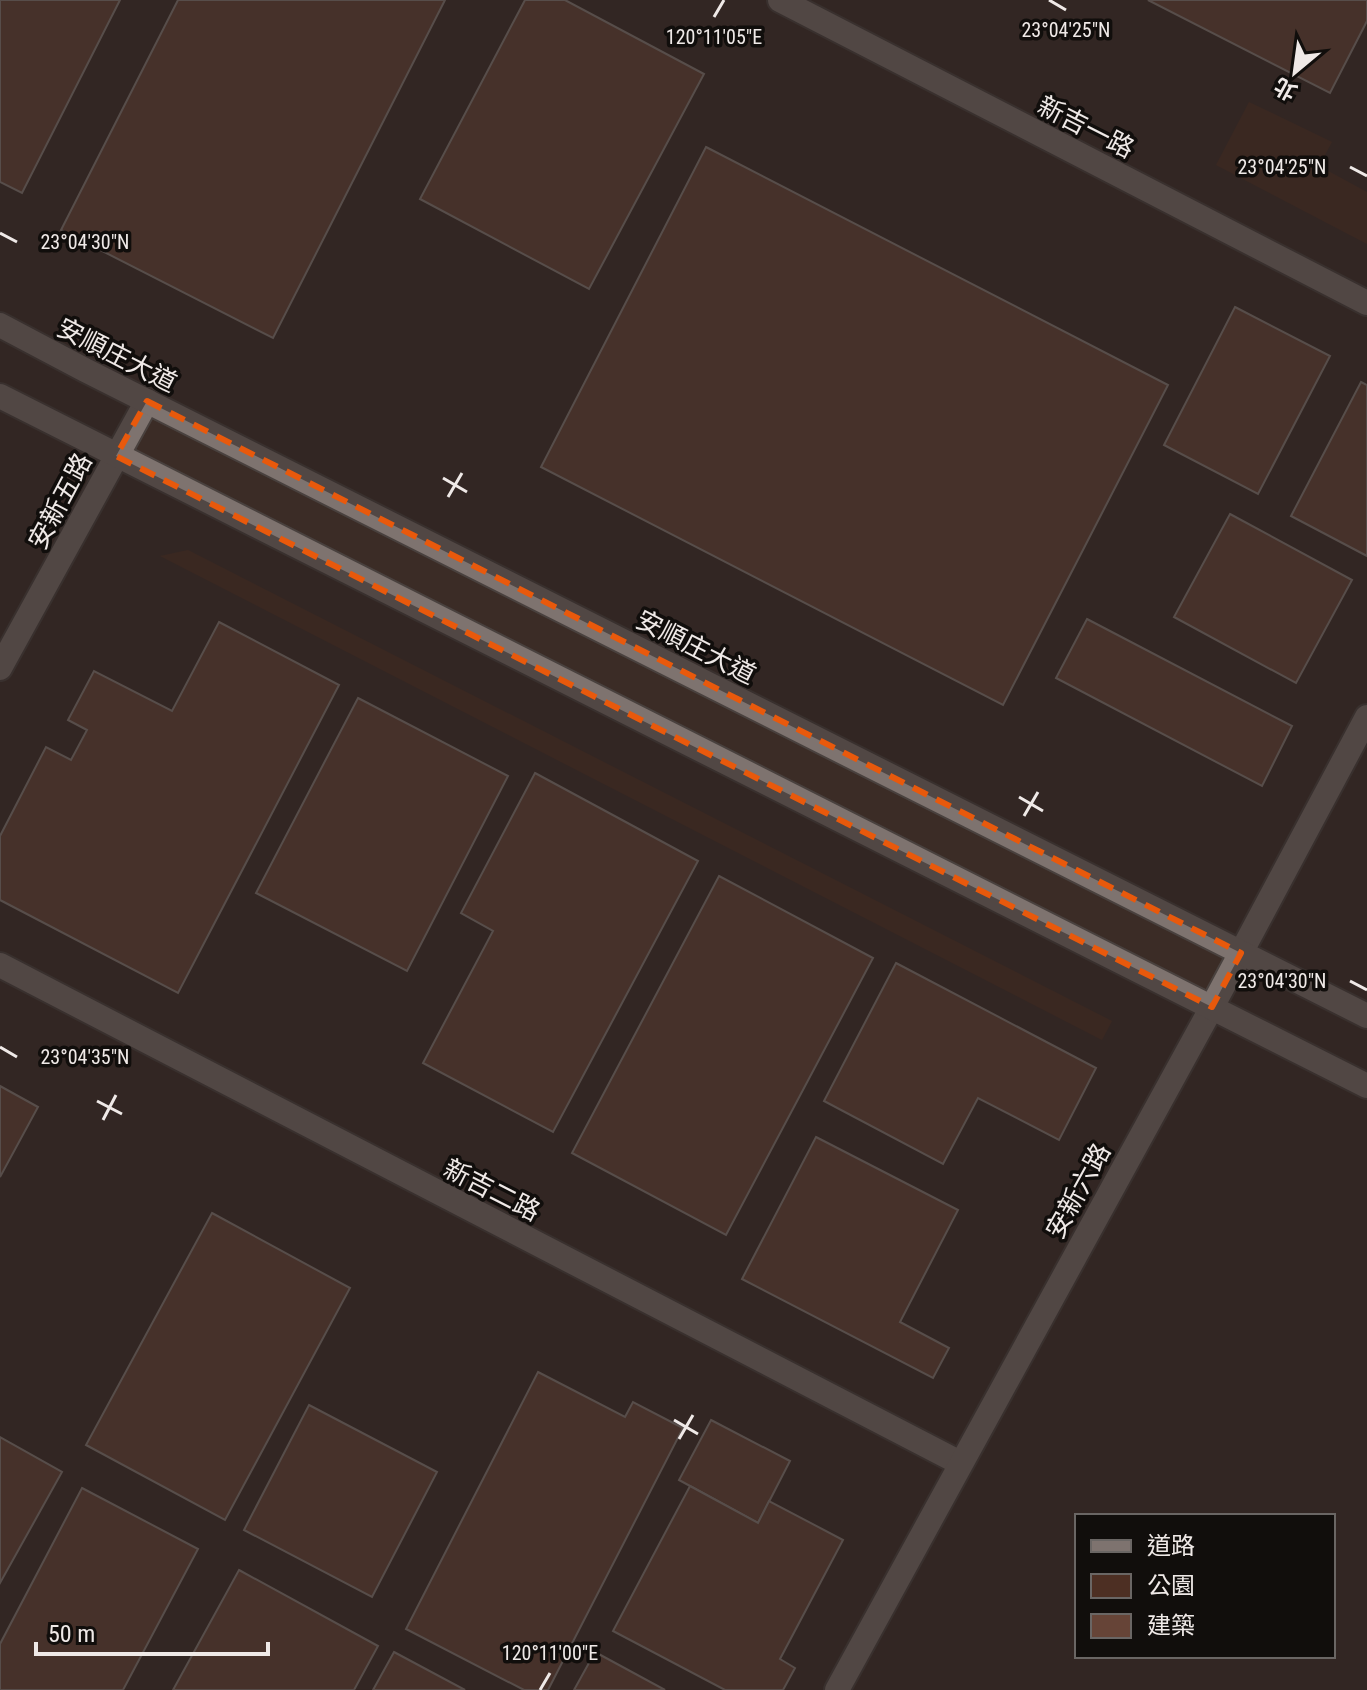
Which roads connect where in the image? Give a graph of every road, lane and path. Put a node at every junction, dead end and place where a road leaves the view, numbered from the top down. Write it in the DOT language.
graph roads {
  1 [pos="780,0"];
  2 [pos="1367,303"];
  3 [pos="0,325"];
  4 [pos="0,396"];
  5 [pos="147,401"];
  6 [pos="116,456"];
  7 [pos="0,668"];
  8 [pos="1367,717"];
  9 [pos="1241,953"];
  10 [pos="0,965"];
  11 [pos="1212,1007"];
  12 [pos="1367,1016"];
  13 [pos="1367,1086"];
  14 [pos="960,1463"];
  15 [pos="837,1690"];
  1 -- 2 [label="street, 新吉一路"];
  3 -- 5 [label="street, 安順庄大道"];
  4 -- 6 [label="street"];
  5 -- 6 [label="street, 安新五路"];
  5 -- 9 [label="street, 安順庄大道"];
  6 -- 7 [label="street, 安新五路"];
  6 -- 11 [label="street"];
  8 -- 9 [label="street, 安新六路"];
  9 -- 11 [label="street, 安新六路"];
  9 -- 12 [label="street, 安順庄大道"];
  10 -- 14 [label="street, 新吉二路"];
  11 -- 13 [label="street"];
  11 -- 14 [label="street, 安新六路"];
  14 -- 15 [label="street, 安新六路"];
}
